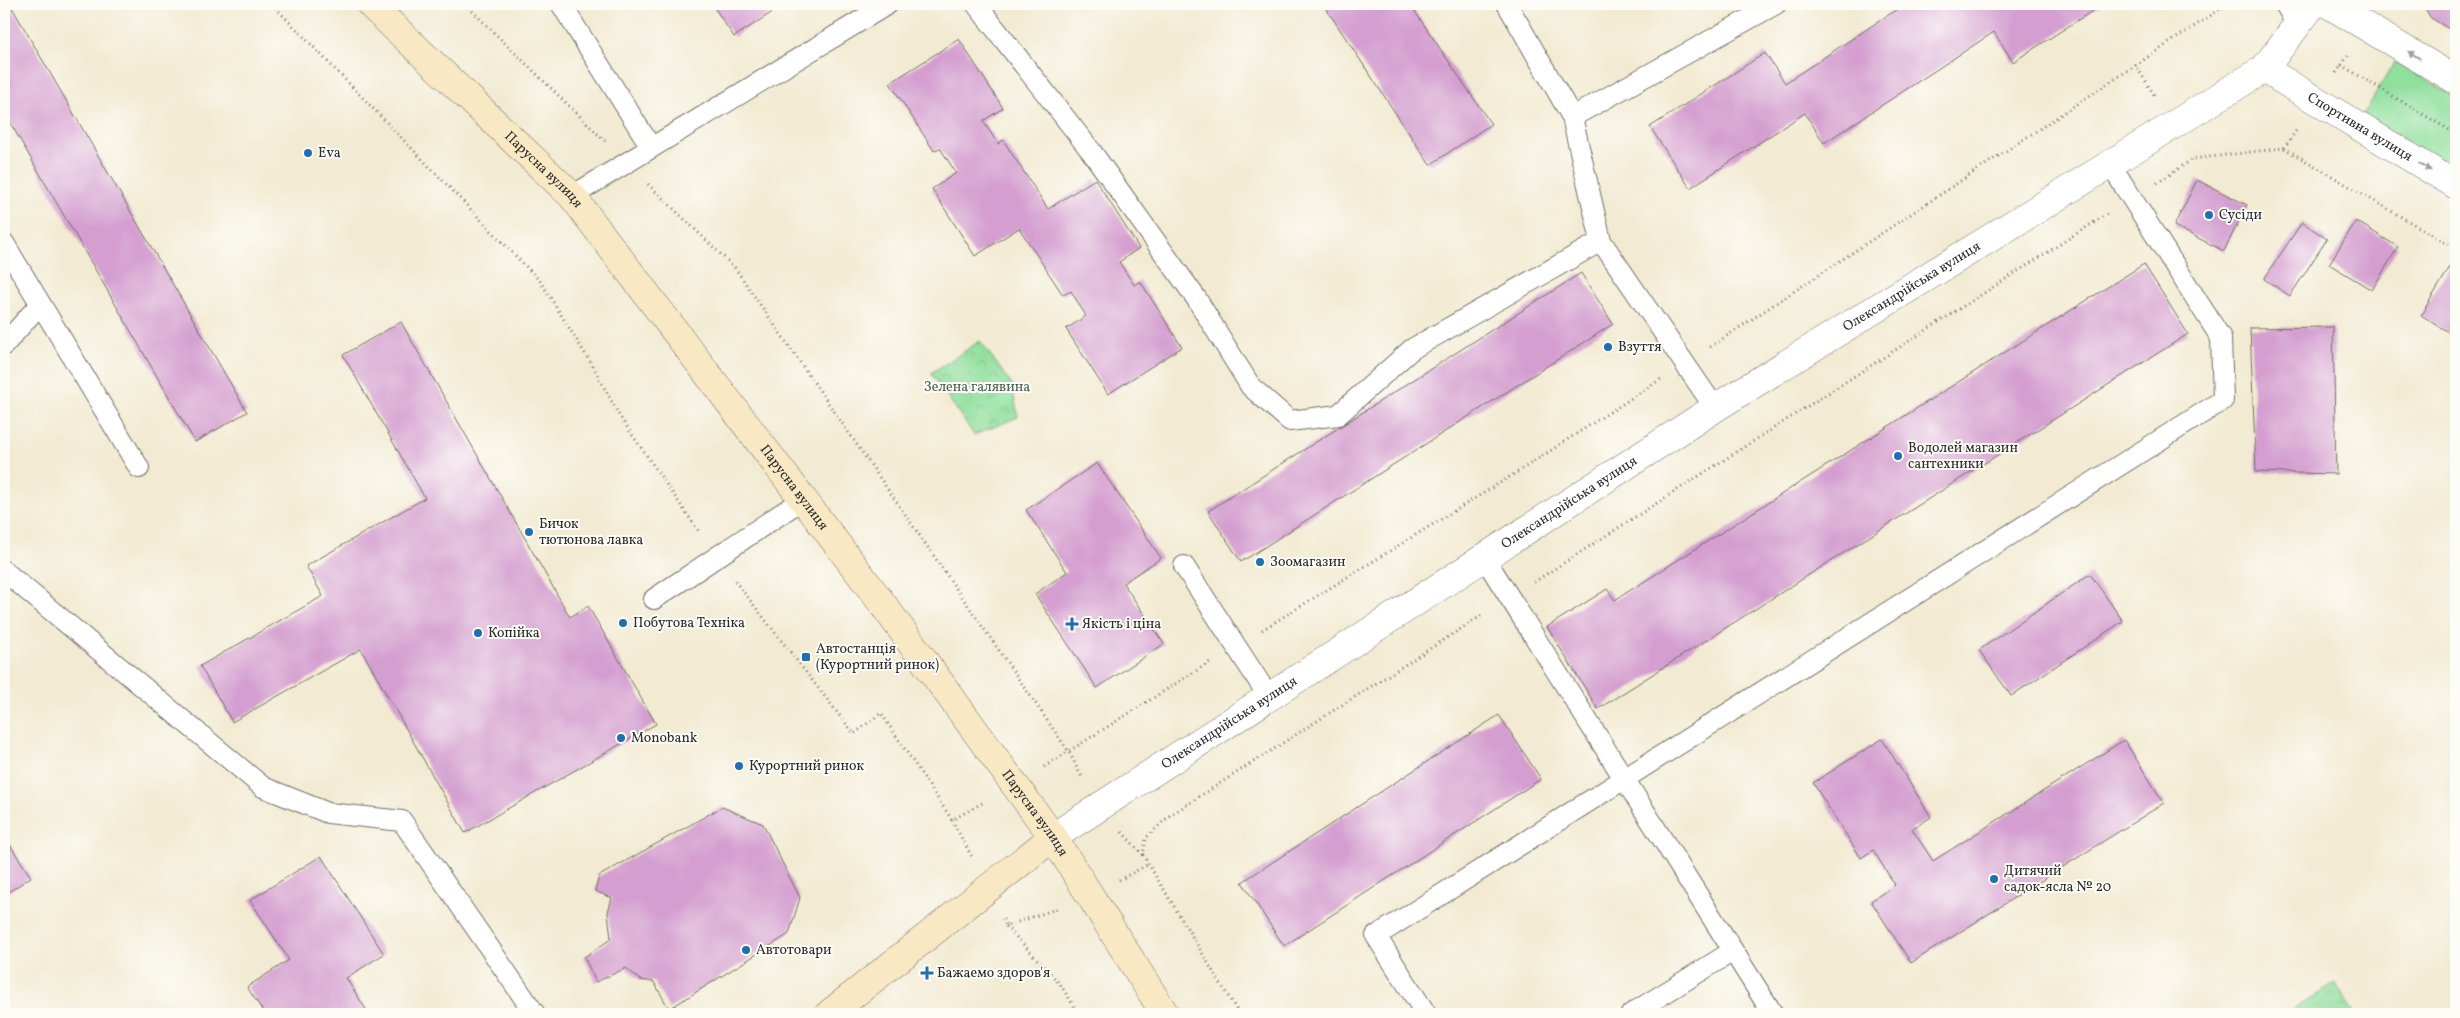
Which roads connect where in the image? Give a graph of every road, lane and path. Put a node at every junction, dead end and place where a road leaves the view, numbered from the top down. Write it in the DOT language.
graph roads {
  1 [pos="272,4"];
  2 [pos="370,4"];
  3 [pos="466,4"];
  4 [pos="561,4"];
  5 [pos="888,4"];
  6 [pos="976,4"];
  7 [pos="1506,4"];
  8 [pos="1776,4"];
  9 [pos="2228,4"];
  10 [pos="2328,4"];
  11 [pos="2299,11"];
  12 [pos="2341,65"];
  13 [pos="2264,70"];
  14 [pos="2456,80"];
  15 [pos="1572,117"];
  16 [pos="2456,134"];
  17 [pos="651,147"];
  18 [pos="626,162"];
  19 [pos="2110,164"];
  20 [pos="2456,185"];
  21 [pos="2152,186"];
  22 [pos="572,196"];
  23 [pos="2110,213"];
  24 [pos="1601,241"];
  25 [pos="4,243"];
  26 [pos="2456,248"];
  27 [pos="40,304"];
  28 [pos="4,345"];
  29 [pos="1685,364"];
  30 [pos="1715,408"];
  31 [pos="139,468"];
  32 [pos="803,499"];
  33 [pos="716,557"];
  34 [pos="1484,557"];
  35 [pos="1184,566"];
  36 [pos="4,571"];
  37 [pos="1509,598"];
  38 [pos="654,599"];
  39 [pos="1236,646"];
  40 [pos="1269,697"];
  41 [pos="1069,752"];
  42 [pos="1625,779"];
  43 [pos="1014,784"];
  44 [pos="1099,807"];
  45 [pos="1052,837"];
  46 [pos="1144,855"];
  47 [pos="1006,926"];
  48 [pos="1733,951"];
  49 [pos="534,1014"];
  50 [pos="829,1014"];
  51 [pos="1079,1014"];
  52 [pos="1165,1014"];
  53 [pos="1239,1014"];
  54 [pos="1426,1014"];
  55 [pos="1631,1014"];
  56 [pos="1772,1014"];
  1 -- 33 [label="path"];
  2 -- 22 [label="street, Парусна вулиця"];
  3 -- 18 [label="path"];
  4 -- 17 [label="lane"];
  5 -- 17 [label="lane"];
  6 -- 24 [label="lane"];
  7 -- 15 [label="lane"];
  8 -- 15 [label="lane"];
  9 -- 29 [label="path"];
  14 -- 10 [label="street, one-way"];
  11 -- 13 [label="street, Олександрійська вулиця"];
  12 -- 16 [label="path"];
  13 -- 19 [label="street, Олександрійська вулиця"];
  13 -- 20 [label="street, Спортивна вулиця, one-way"];
  15 -- 24 [label="lane"];
  17 -- 18 [label="lane"];
  18 -- 22 [label="lane"];
  18 -- 41 [label="path"];
  19 -- 30 [label="street, Олександрійська вулиця"];
  19 -- 42 [label="lane"];
  21 -- 26 [label="path"];
  22 -- 32 [label="street, Парусна вулиця"];
  23 -- 37 [label="path"];
  24 -- 29 [label="lane"];
  25 -- 27 [label="lane"];
  27 -- 28 [label="lane"];
  27 -- 31 [label="lane"];
  29 -- 30 [label="lane"];
  29 -- 39 [label="path"];
  30 -- 34 [label="street, Олександрійська вулиця"];
  32 -- 33 [label="lane"];
  32 -- 43 [label="street, Парусна вулиця"];
  33 -- 38 [label="lane"];
  33 -- 43 [label="path"];
  34 -- 37 [label="lane"];
  34 -- 40 [label="street, Олександрійська вулиця"];
  35 -- 39 [label="lane"];
  36 -- 49 [label="lane"];
  37 -- 42 [label="lane"];
  37 -- 46 [label="path"];
  39 -- 40 [label="lane"];
  39 -- 41 [label="path"];
  40 -- 44 [label="street, Олександрійська вулиця"];
  41 -- 43 [label="path"];
  41 -- 44 [label="path"];
  42 -- 48 [label="lane"];
  42 -- 54 [label="lane"];
  43 -- 45 [label="street, Парусна вулиця"];
  44 -- 45 [label="street, Олександрійська вулиця"];
  44 -- 46 [label="path"];
  45 -- 50 [label="street, Олександрійська вулиця"];
  45 -- 52 [label="street, Парусна вулиця"];
  46 -- 53 [label="path"];
  47 -- 51 [label="path"];
  48 -- 55 [label="lane"];
  48 -- 56 [label="lane"];
}
